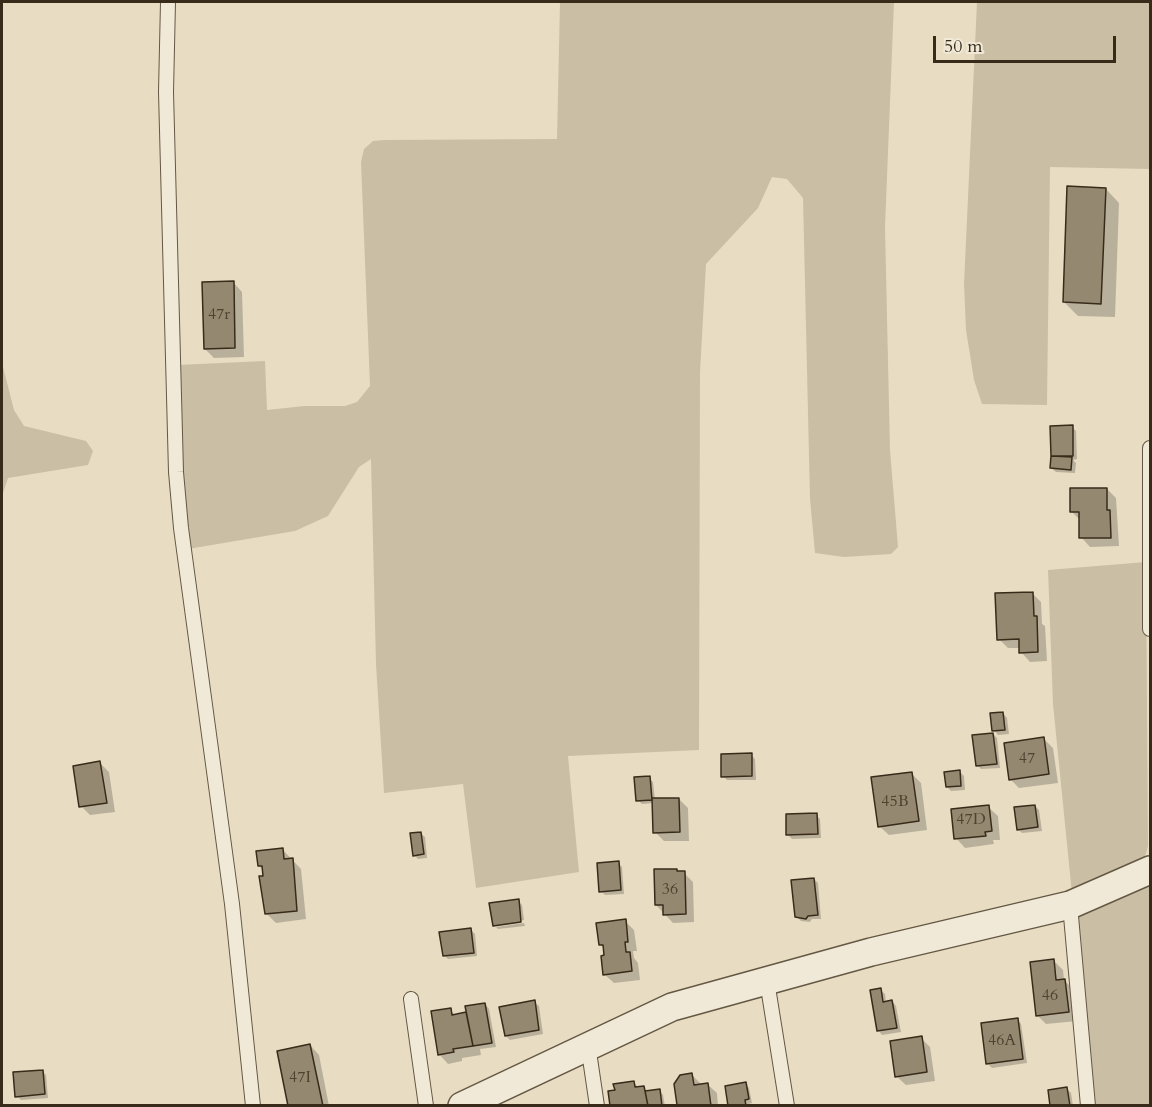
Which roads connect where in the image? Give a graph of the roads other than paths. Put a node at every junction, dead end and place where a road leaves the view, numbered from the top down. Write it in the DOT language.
graph roads {
  1 [pos="168,2"];
  2 [pos="1150,448"];
  3 [pos="1150,629"];
  4 [pos="1150,870"];
  5 [pos="1070,905"];
  6 [pos="767,981"];
  7 [pos="411,999"];
  8 [pos="588,1045"];
  9 [pos="253,1106"];
  10 [pos="426,1106"];
  11 [pos="462,1106"];
  12 [pos="597,1106"];
  13 [pos="786,1106"];
  14 [pos="1088,1106"];
  1 -- 9 [label="lane"];
  2 -- 3 [label="lane"];
  4 -- 5 [label="street"];
  5 -- 6 [label="street"];
  5 -- 14 [label="lane"];
  6 -- 8 [label="street"];
  6 -- 13 [label="lane"];
  7 -- 10 [label="lane"];
  8 -- 11 [label="street"];
  8 -- 12 [label="lane"];
}
